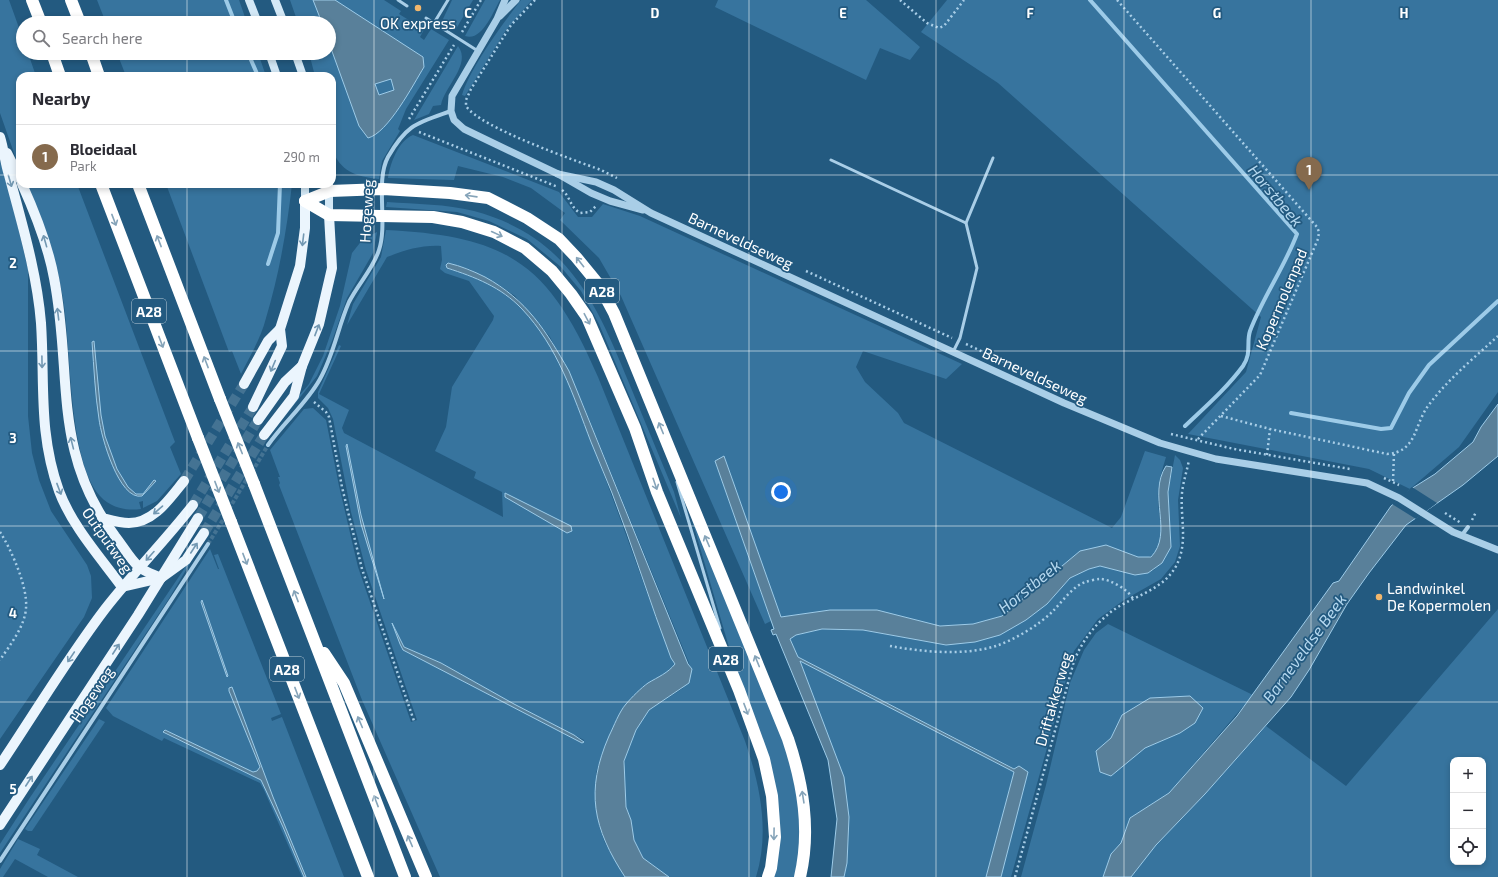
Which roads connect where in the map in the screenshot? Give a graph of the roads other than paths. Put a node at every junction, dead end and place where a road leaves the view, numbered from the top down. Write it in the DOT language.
graph roads {
  1 [pos="32,0"];
  2 [pos="71,0"];
  3 [pos="249,0"];
  4 [pos="275,0"];
  5 [pos="398,0"];
  6 [pos="448,0"];
  7 [pos="505,0"];
  8 [pos="516,0"];
  9 [pos="407,6"];
  10 [pos="38,16"];
  11 [pos="77,16"];
  12 [pos="255,16"];
  13 [pos="281,16"];
  14 [pos="426,18"];
  15 [pos="497,19"];
  16 [pos="434,23"];
  17 [pos="478,51"];
  18 [pos="54,60"];
  19 [pos="93,60"];
  20 [pos="271,60"];
  21 [pos="297,60"];
  22 [pos="59,72"];
  23 [pos="98,72"];
  24 [pos="276,72"];
  25 [pos="301,72"];
  26 [pos="451,111"];
  27 [pos="1,140"];
  28 [pos="993,158"];
  29 [pos="831,160"];
  30 [pos="16,170"];
  31 [pos="558,174"];
  32 [pos="336,187"];
  33 [pos="24,188"];
  34 [pos="102,188"];
  35 [pos="140,188"];
  36 [pos="305,188"];
  37 [pos="327,188"];
  38 [pos="329,188"];
  39 [pos="383,190"];
  40 [pos="305,201"];
  41 [pos="650,213"];
  42 [pos="329,215"];
  43 [pos="382,215"];
  44 [pos="966,223"];
  45 [pos="280,329"];
  46 [pos="954,352"];
  47 [pos="302,366"];
  48 [pos="244,384"];
  49 [pos="253,407"];
  50 [pos="258,420"];
  51 [pos="266,440"];
  52 [pos="676,464"];
  53 [pos="184,481"];
  54 [pos="193,505"];
  55 [pos="102,518"];
  56 [pos="198,518"];
  57 [pos="1468,527"];
  58 [pos="204,533"];
  59 [pos="1462,535"];
  60 [pos="208,544"];
  61 [pos="1498,550"];
  62 [pos="140,568"];
  63 [pos="161,578"];
  64 [pos="122,586"];
  65 [pos="310,632"];
  66 [pos="721,634"];
  67 [pos="724,641"];
  68 [pos="739,690"];
  69 [pos="0,765"];
  70 [pos="344,816"];
  71 [pos="0,825"];
  72 [pos="0,861"];
  73 [pos="364,877"];
  74 [pos="368,877"];
  75 [pos="405,877"];
  76 [pos="426,877"];
  77 [pos="768,877"];
  78 [pos="800,877"];
  1 -- 10 [label="highway"];
  2 -- 11 [label="highway"];
  3 -- 12 [label="main road"];
  4 -- 13 [label="main road"];
  5 -- 9 [label="lane"];
  6 -- 16 [label="lane"];
  7 -- 15 [label="street"];
  8 -- 15 [label="street"];
  14 -- 16 [label="lane"];
  15 -- 17 [label="street"];
  16 -- 17 [label="lane"];
  17 -- 26 [label="street"];
  18 -- 22 [label="highway"];
  19 -- 23 [label="highway"];
  20 -- 24 [label="main road"];
  21 -- 25 [label="main road"];
  26 -- 31 [label="street, Barneveldseweg"];
  26 -- 39 [label="street, Hogeweg"];
  27 -- 30 [label="main road, Outputweg"];
  27 -- 64 [label="main road, Outputweg, one-way"];
  28 -- 44 [label="lane"];
  29 -- 44 [label="lane"];
  31 -- 41 [label="street, Barneveldseweg"];
  31 -- 41 [label="street, Barneveldseweg"];
  32 -- 39 [label="highway, A28"];
  55 -- 33 [label="main road, Outputweg, one-way"];
  34 -- 70 [label="highway, A28, one-way, bridge"];
  65 -- 35 [label="highway, A28, one-way, bridge"];
  36 -- 40 [label="main road"];
  37 -- 40 [label="highway"];
  38 -- 42 [label="main road, Hogeweg"];
  39 -- 43 [label="street, Hogeweg"];
  52 -- 39 [label="highway, A28, one-way"];
  40 -- 42 [label="highway"];
  40 -- 45 [label="main road, one-way"];
  41 -- 46 [label="street, Barneveldseweg"];
  42 -- 43 [label="highway, A28"];
  47 -- 42 [label="main road, Hogeweg, one-way"];
  43 -- 51 [label="street, Hogeweg"];
  43 -- 68 [label="highway, A28, one-way"];
  44 -- 46 [label="lane"];
  45 -- 48 [label="main road"];
  45 -- 49 [label="main road, one-way"];
  46 -- 59 [label="street, Barneveldseweg"];
  47 -- 50 [label="main road, Hogeweg"];
  47 -- 51 [label="main road, Hogeweg"];
  52 -- 66 [label="lane"];
  78 -- 52 [label="highway, A28, one-way"];
  53 -- 55 [label="main road, one-way"];
  54 -- 62 [label="main road, one-way"];
  55 -- 62 [label="main road, Outputweg"];
  56 -- 63 [label="main road, Hogeweg"];
  57 -- 59 [label="street"];
  63 -- 58 [label="main road, Hogeweg, one-way"];
  59 -- 61 [label="street, Barneveldseweg"];
  60 -- 72 [label="street, Hogeweg"];
  62 -- 63 [label="main road, Outputweg"];
  62 -- 64 [label="main road"];
  63 -- 64 [label="main road, Outputweg"];
  71 -- 63 [label="main road, Hogeweg, one-way"];
  64 -- 69 [label="main road, one-way"];
  75 -- 65 [label="highway, A28, one-way"];
  76 -- 65 [label="highway, A28, one-way"];
  67 -- 68 [label="lane"];
  68 -- 77 [label="highway, A28, one-way"];
  70 -- 73 [label="highway, A28"];
  70 -- 74 [label="highway, A28"];
}
